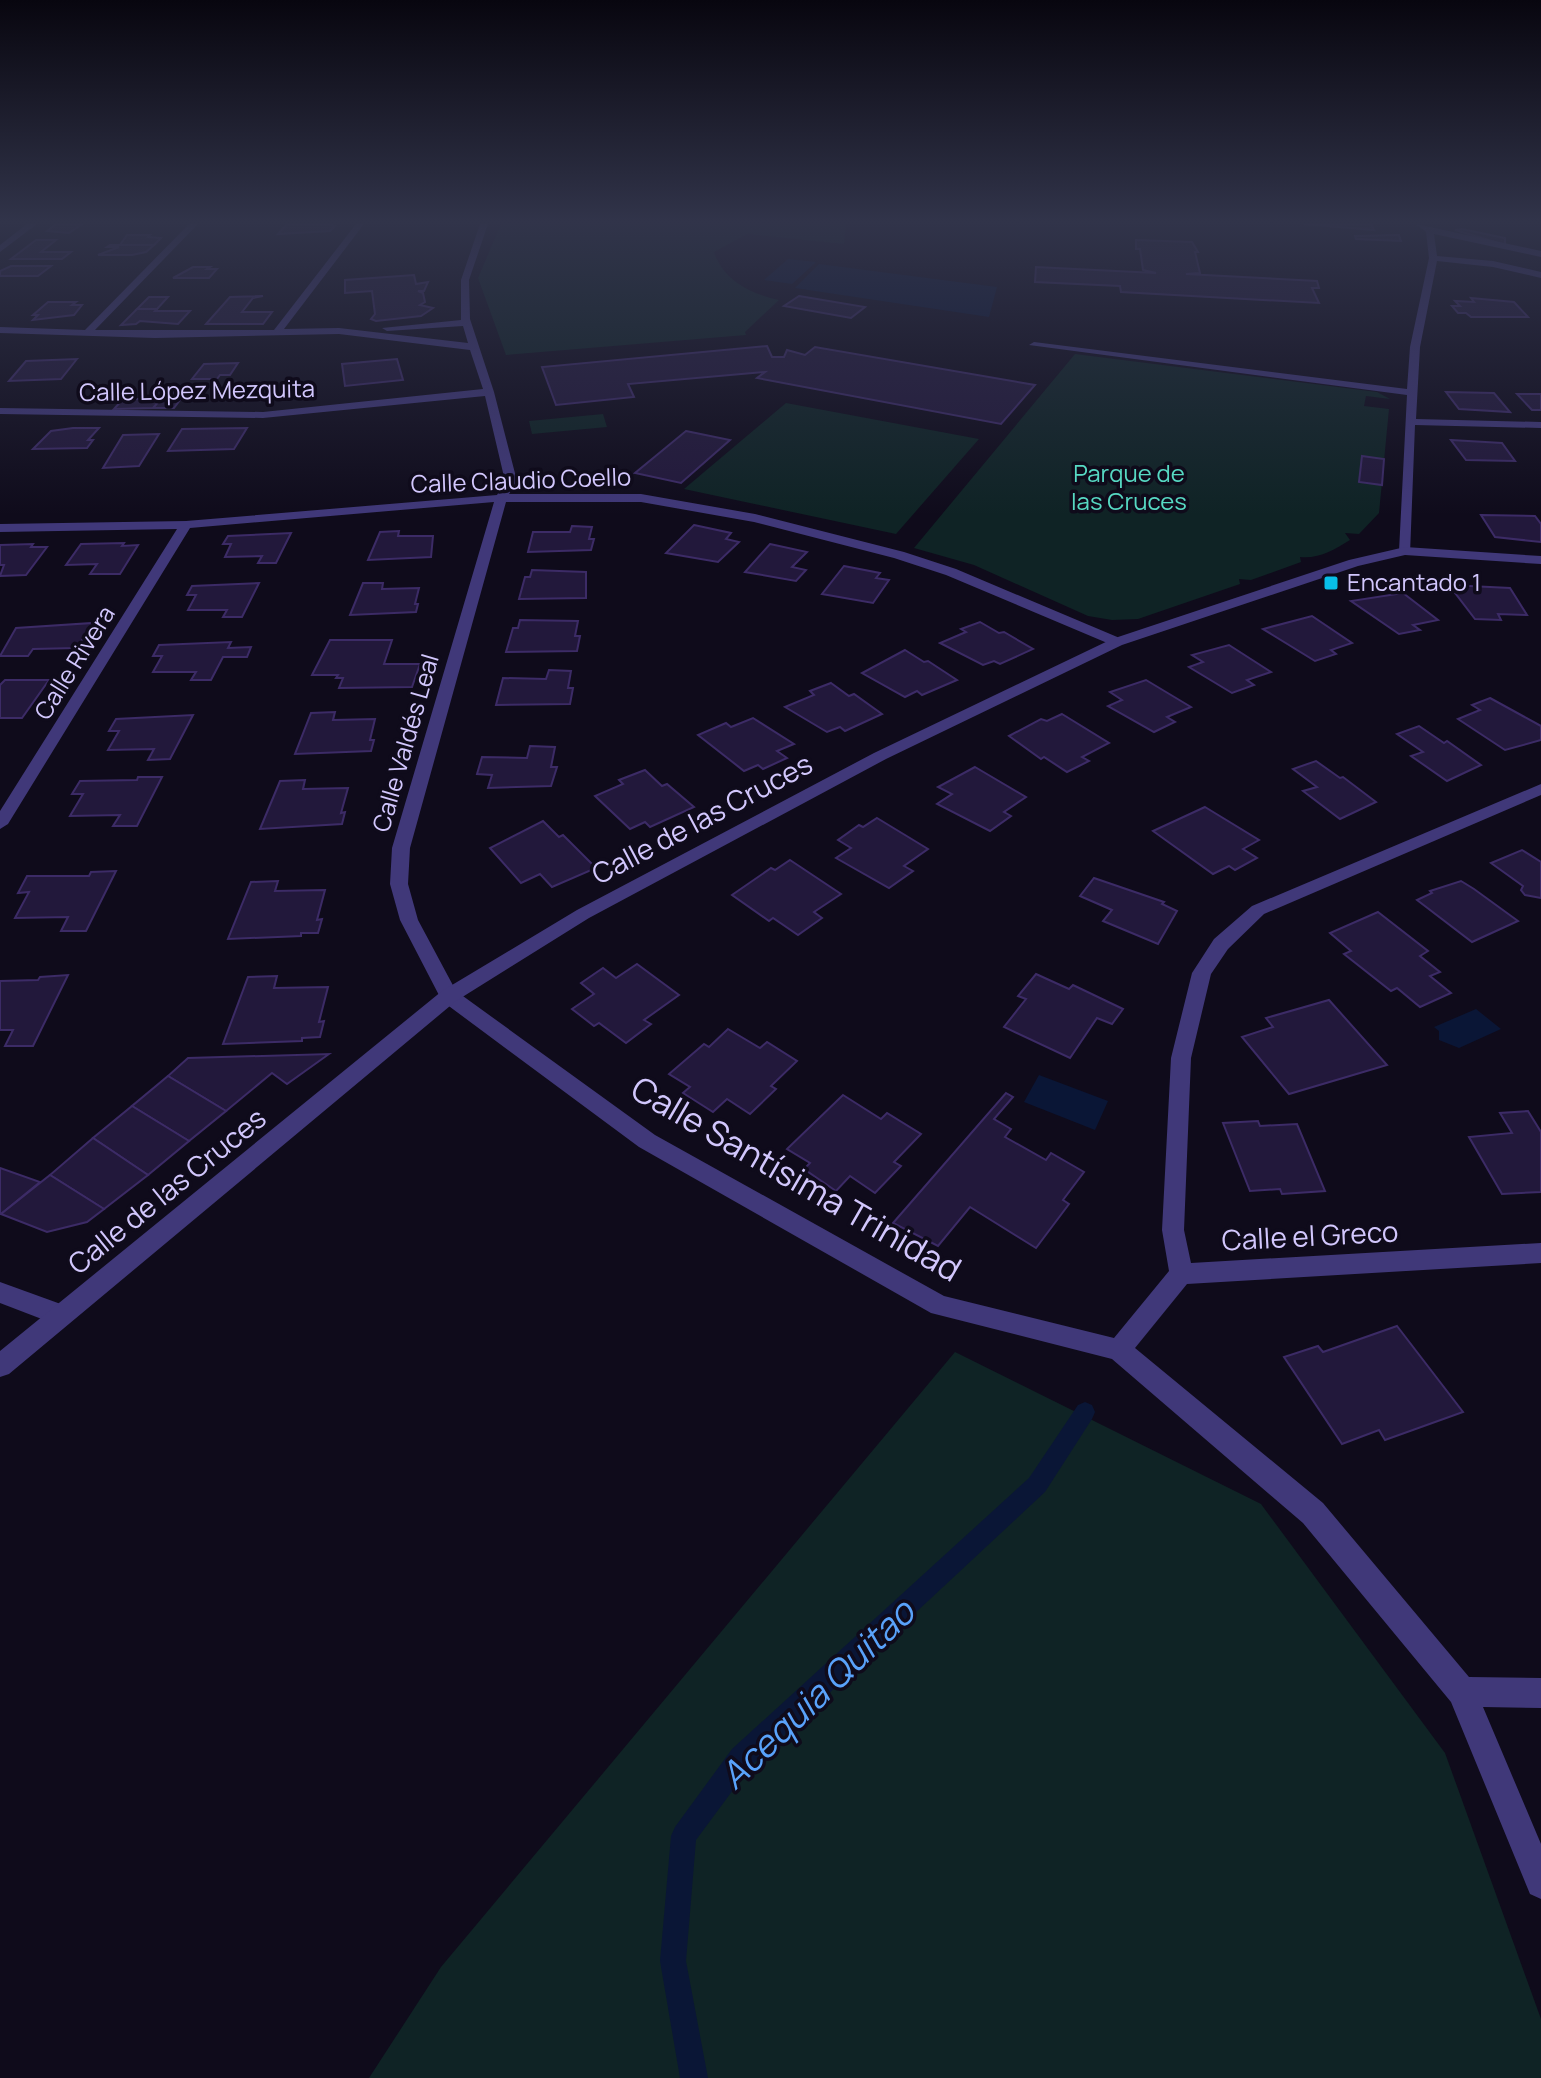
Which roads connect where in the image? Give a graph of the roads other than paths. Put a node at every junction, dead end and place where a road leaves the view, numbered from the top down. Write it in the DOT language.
graph roads {
  1 [pos="99,321"];
  2 [pos="286,321"];
  3 [pos="1420,321"];
  4 [pos="466,323"];
  5 [pos="406,327"];
  6 [pos="0,330"];
  7 [pos="339,331"];
  8 [pos="87,333"];
  9 [pos="276,334"];
  10 [pos="388,337"];
  11 [pos="1034,345"];
  12 [pos="473,347"];
  13 [pos="489,392"];
  14 [pos="1414,393"];
  15 [pos="0,411"];
  16 [pos="1412,422"];
  17 [pos="1541,425"];
  18 [pos="501,498"];
  19 [pos="186,525"];
  20 [pos="0,528"];
  21 [pos="1405,551"];
  22 [pos="1541,560"];
  23 [pos="1117,642"];
  24 [pos="1541,789"];
  25 [pos="0,824"];
  26 [pos="449,996"];
  27 [pos="1541,1253"];
  28 [pos="1181,1274"];
  29 [pos="0,1292"];
  30 [pos="60,1315"];
  31 [pos="1119,1350"];
  32 [pos="0,1366"];
  33 [pos="1462,1692"];
  34 [pos="1541,1693"];
  35 [pos="1541,1883"];
  1 -- 8 [label="street"];
  2 -- 9 [label="street"];
  3 -- 14 [label="street"];
  4 -- 5 [label="street"];
  4 -- 12 [label="street, Calle Valdés Leal"];
  5 -- 7 [label="street"];
  5 -- 10 [label="street"];
  6 -- 8 [label="street"];
  7 -- 9 [label="street"];
  7 -- 10 [label="street"];
  8 -- 9 [label="street"];
  10 -- 12 [label="street"];
  11 -- 14 [label="street"];
  12 -- 13 [label="street, Calle Valdés Leal"];
  13 -- 15 [label="street, Calle López Mezquita"];
  13 -- 18 [label="street, Calle Valdés Leal"];
  14 -- 16 [label="street"];
  16 -- 17 [label="street"];
  16 -- 21 [label="street"];
  18 -- 19 [label="street, Calle Claudio Coello"];
  18 -- 23 [label="street, Calle Claudio Coello"];
  18 -- 26 [label="street, Calle Valdés Leal"];
  19 -- 20 [label="street, Calle Claudio Coello"];
  19 -- 25 [label="street, Calle Rivera"];
  21 -- 22 [label="street, Calle de las Cruces"];
  21 -- 23 [label="street, Calle de las Cruces"];
  23 -- 26 [label="street, Calle de las Cruces"];
  24 -- 28 [label="street"];
  26 -- 30 [label="street, Calle de las Cruces"];
  26 -- 31 [label="street, Calle Santísima Trinidad"];
  27 -- 28 [label="street, Calle el Greco"];
  28 -- 31 [label="street"];
  29 -- 30 [label="street"];
  30 -- 32 [label="street, Calle de las Cruces"];
  31 -- 33 [label="street, Calle Santísima Trinidad"];
  33 -- 34 [label="street"];
  33 -- 35 [label="street, Calle Santísima Trinidad"];
}
